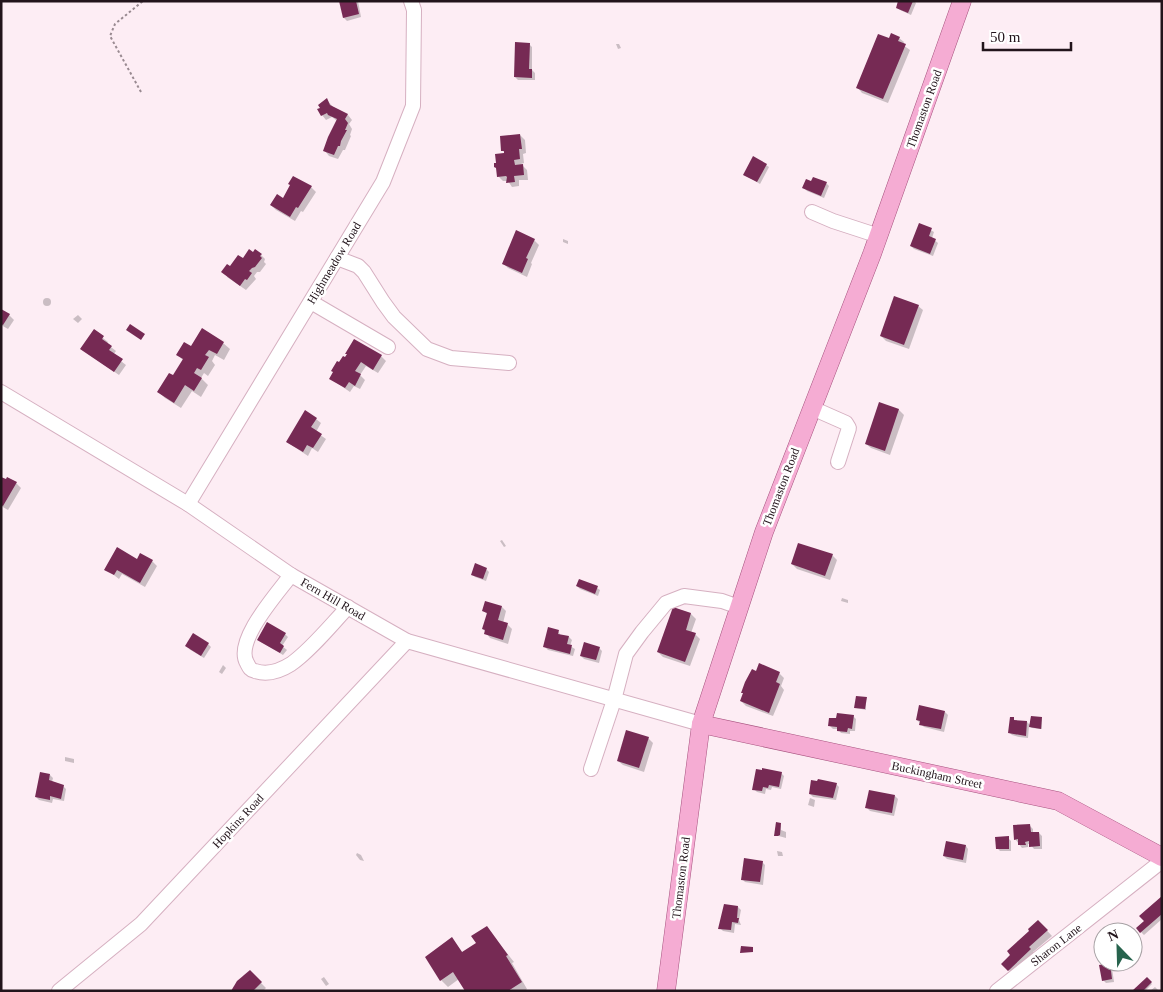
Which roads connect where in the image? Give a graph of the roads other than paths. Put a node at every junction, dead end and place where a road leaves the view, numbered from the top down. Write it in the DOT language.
graph roads {
  1 [pos="411,1"];
  2 [pos="962,1"];
  3 [pos="812,212"];
  4 [pos="879,236"];
  5 [pos="337,258"];
  6 [pos="311,302"];
  7 [pos="388,347"];
  8 [pos="509,363"];
  9 [pos="1,392"];
  10 [pos="812,408"];
  11 [pos="838,462"];
  12 [pos="188,504"];
  13 [pos="290,575"];
  14 [pos="348,607"];
  15 [pos="739,607"];
  16 [pos="407,642"];
  17 [pos="614,700"];
  18 [pos="701,724"];
  19 [pos="591,769"];
  20 [pos="1162,857"];
  21 [pos="1162,861"];
  22 [pos="59,991"];
  23 [pos="666,991"];
  24 [pos="997,991"];
  1 -- 5 [label="street, Highmeadow Road"];
  2 -- 4 [label="main road, Thomaston Road"];
  3 -- 4 [label="street"];
  4 -- 10 [label="main road, Thomaston Road"];
  5 -- 6 [label="street, Highmeadow Road"];
  5 -- 8 [label="street"];
  6 -- 7 [label="street"];
  6 -- 12 [label="street, Highmeadow Road"];
  9 -- 12 [label="street, Fern Hill Road"];
  10 -- 11 [label="street"];
  10 -- 15 [label="main road, Thomaston Road"];
  12 -- 13 [label="street, Fern Hill Road"];
  13 -- 14 [label="street, Fern Hill Road"];
  13 -- 14 [label="street"];
  14 -- 16 [label="street, Fern Hill Road"];
  15 -- 17 [label="street"];
  15 -- 18 [label="main road, Thomaston Road"];
  16 -- 17 [label="street, Fern Hill Road"];
  16 -- 22 [label="street, Hopkins Road"];
  17 -- 18 [label="street, Fern Hill Road"];
  17 -- 19 [label="street"];
  18 -- 20 [label="main road, Buckingham Street"];
  18 -- 23 [label="main road, Thomaston Road"];
  21 -- 24 [label="street, Sharon Lane"];
}
